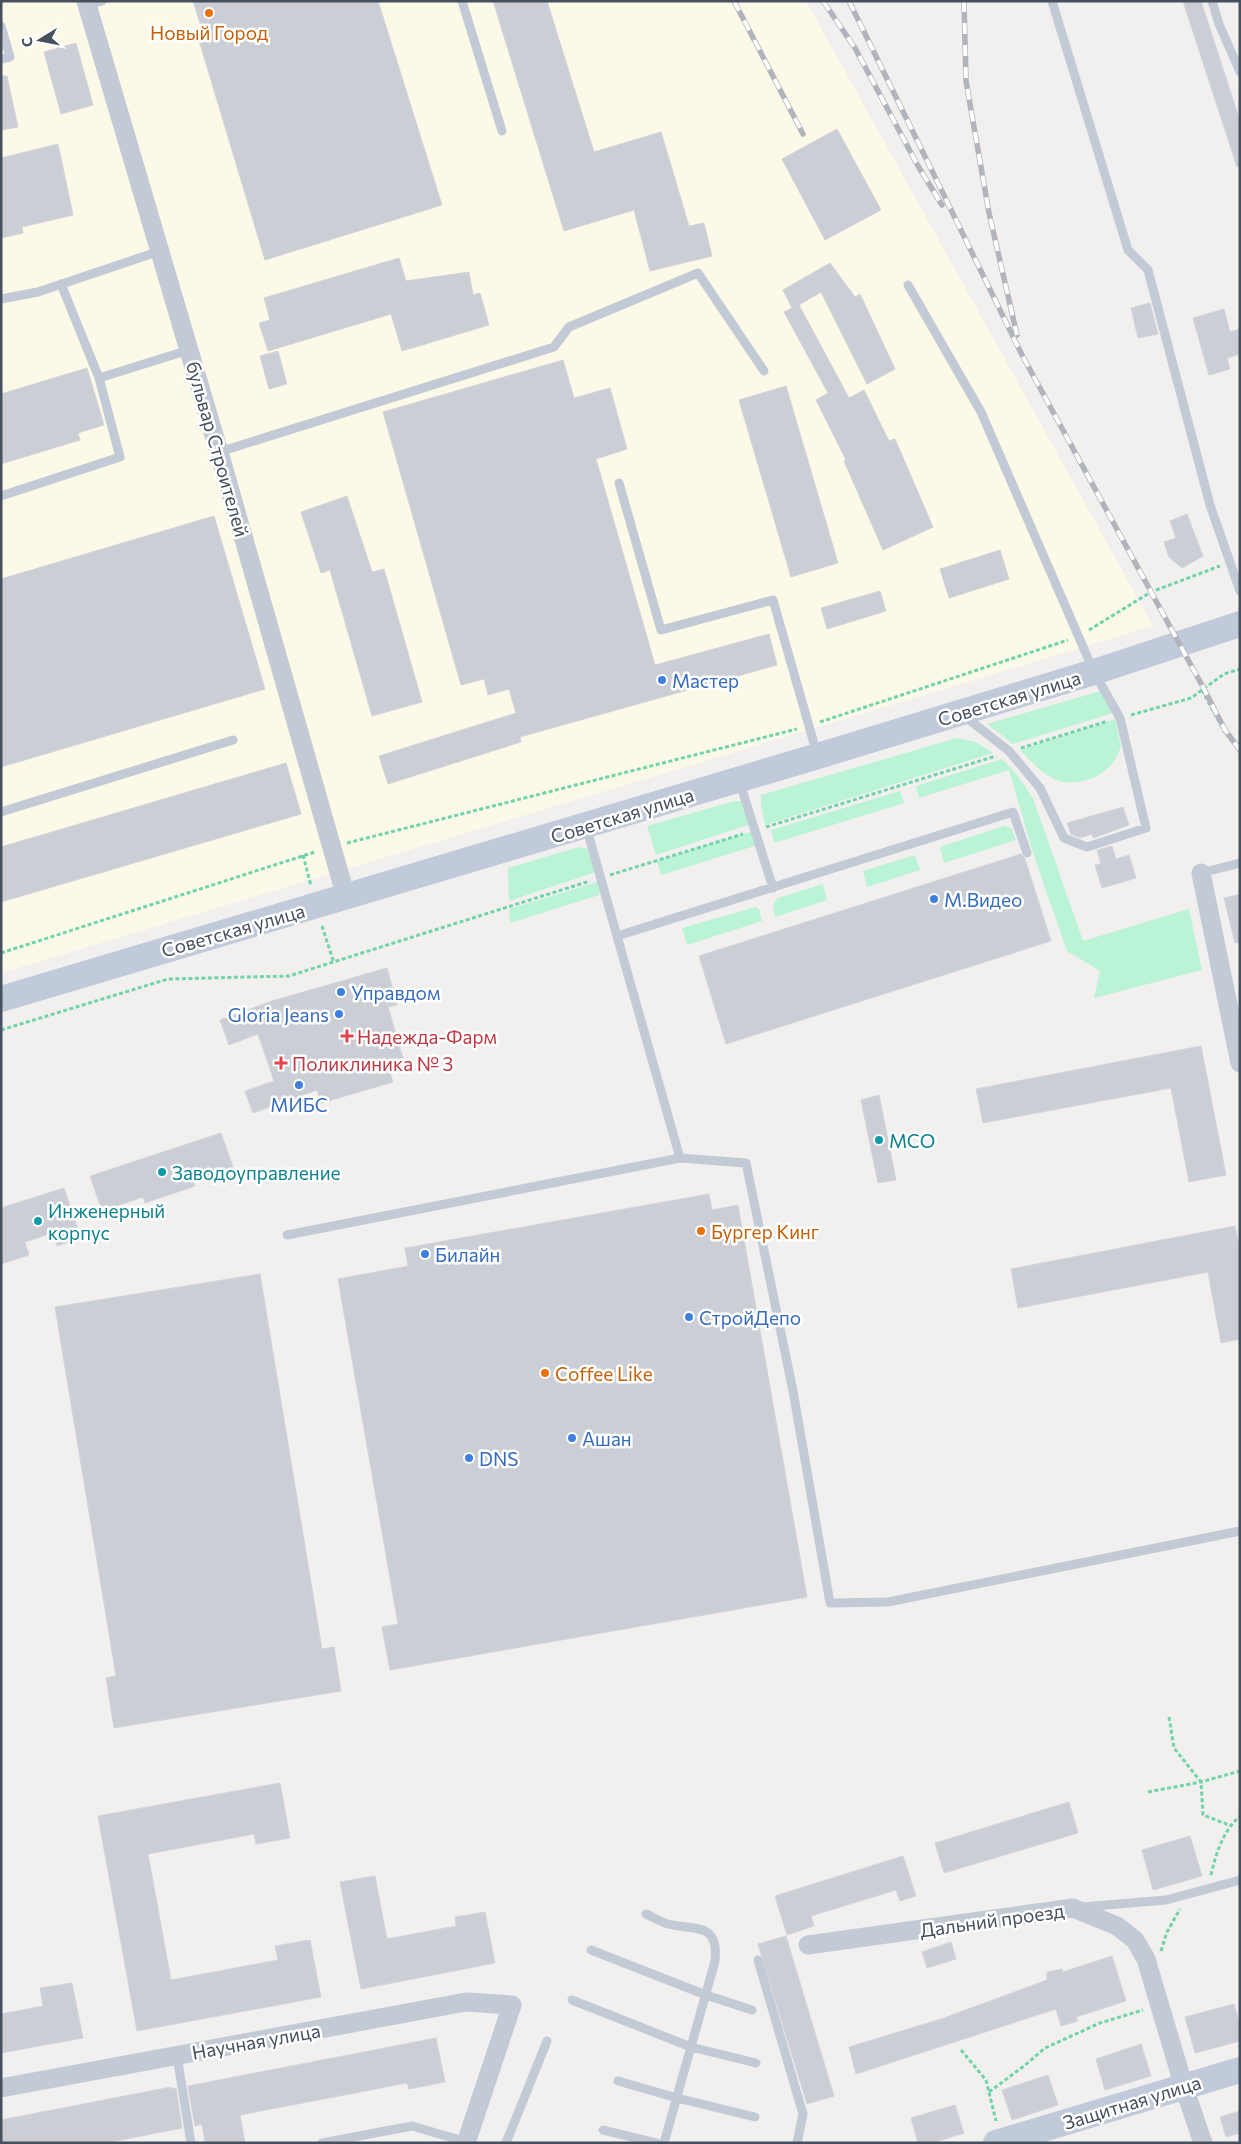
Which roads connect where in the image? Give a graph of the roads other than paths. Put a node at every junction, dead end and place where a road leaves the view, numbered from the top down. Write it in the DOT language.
graph roads {
  1 [pos="462,1"];
  2 [pos="1052,1"];
  3 [pos="1212,1"];
  4 [pos="91,3"];
  5 [pos="1,26"];
  6 [pos="1,59"];
  7 [pos="1240,72"];
  8 [pos="502,131"];
  9 [pos="160,251"];
  10 [pos="61,284"];
  11 [pos="908,285"];
  12 [pos="1,300"];
  13 [pos="189,350"];
  14 [pos="764,371"];
  15 [pos="99,378"];
  16 [pos="219,452"];
  17 [pos="619,482"];
  18 [pos="1,496"];
  19 [pos="1240,591"];
  20 [pos="1240,624"];
  21 [pos="1094,672"];
  22 [pos="959,713"];
  23 [pos="233,740"];
  24 [pos="818,756"];
  25 [pos="739,779"];
  26 [pos="1,812"];
  27 [pos="586,826"];
  28 [pos="1027,853"];
  29 [pos="1240,863"];
  30 [pos="1201,873"];
  31 [pos="773,888"];
  32 [pos="346,897"];
  33 [pos="617,936"];
  34 [pos="1,999"];
  35 [pos="1240,1063"];
  36 [pos="680,1158"];
  37 [pos="287,1235"];
  38 [pos="1240,1531"];
  39 [pos="1240,1880"];
  40 [pos="1073,1908"];
  41 [pos="646,1914"];
  42 [pos="808,1945"];
  43 [pos="591,1950"];
  44 [pos="758,1960"];
  45 [pos="706,1995"];
  46 [pos="572,2000"];
  47 [pos="752,2010"];
  48 [pos="547,2041"];
  49 [pos="691,2046"];
  50 [pos="177,2056"];
  51 [pos="756,2062"];
  52 [pos="1240,2070"];
  53 [pos="618,2081"];
  54 [pos="1184,2087"];
  55 [pos="1,2088"];
  56 [pos="677,2098"];
  57 [pos="755,2117"];
  58 [pos="603,2130"];
  59 [pos="467,2142"];
  60 [pos="998,2142"];
  61 [pos="191,2143"];
  62 [pos="322,2143"];
  63 [pos="506,2143"];
  64 [pos="656,2143"];
  65 [pos="664,2143"];
  66 [pos="797,2143"];
  67 [pos="1203,2143"];
  1 -- 8 [label="lane"];
  2 -- 19 [label="lane"];
  3 -- 7 [label="lane"];
  4 -- 9 [label="street, бульвар Строителей"];
  5 -- 6 [label="lane"];
  9 -- 10 [label="lane"];
  9 -- 13 [label="street, бульвар Строителей"];
  10 -- 12 [label="lane"];
  10 -- 15 [label="lane"];
  11 -- 21 [label="lane"];
  13 -- 15 [label="lane"];
  13 -- 16 [label="street, бульвар Строителей"];
  14 -- 16 [label="lane"];
  15 -- 18 [label="lane"];
  16 -- 32 [label="street, бульвар Строителей"];
  17 -- 24 [label="lane"];
  20 -- 21 [label="main road, Советская улица"];
  21 -- 22 [label="main road, Советская улица"];
  21 -- 22 [label="lane"];
  22 -- 24 [label="main road, Советская улица"];
  23 -- 26 [label="lane"];
  24 -- 25 [label="main road, Советская улица"];
  25 -- 27 [label="main road, Советская улица"];
  25 -- 31 [label="lane"];
  27 -- 32 [label="main road, Советская улица"];
  27 -- 33 [label="lane"];
  28 -- 31 [label="lane"];
  29 -- 30 [label="lane"];
  30 -- 35 [label="street"];
  31 -- 33 [label="lane"];
  32 -- 34 [label="main road, Советская улица"];
  33 -- 36 [label="lane"];
  36 -- 37 [label="lane"];
  36 -- 38 [label="lane"];
  39 -- 40 [label="lane"];
  40 -- 42 [label="street, Дальний проезд"];
  40 -- 54 [label="street, Дальний проезд"];
  41 -- 45 [label="lane"];
  43 -- 45 [label="lane"];
  44 -- 66 [label="lane"];
  45 -- 47 [label="lane"];
  45 -- 49 [label="lane"];
  46 -- 49 [label="lane"];
  48 -- 63 [label="lane"];
  49 -- 51 [label="lane"];
  49 -- 56 [label="lane"];
  50 -- 55 [label="street, Научная улица"];
  50 -- 59 [label="street, Научная улица"];
  50 -- 61 [label="lane"];
  52 -- 54 [label="main road, Защитная улица"];
  53 -- 56 [label="lane"];
  54 -- 60 [label="main road, Защитная улица"];
  54 -- 67 [label="street, Дальний проезд"];
  56 -- 57 [label="lane"];
  56 -- 65 [label="lane"];
  58 -- 64 [label="lane"];
  59 -- 62 [label="lane"];
}
